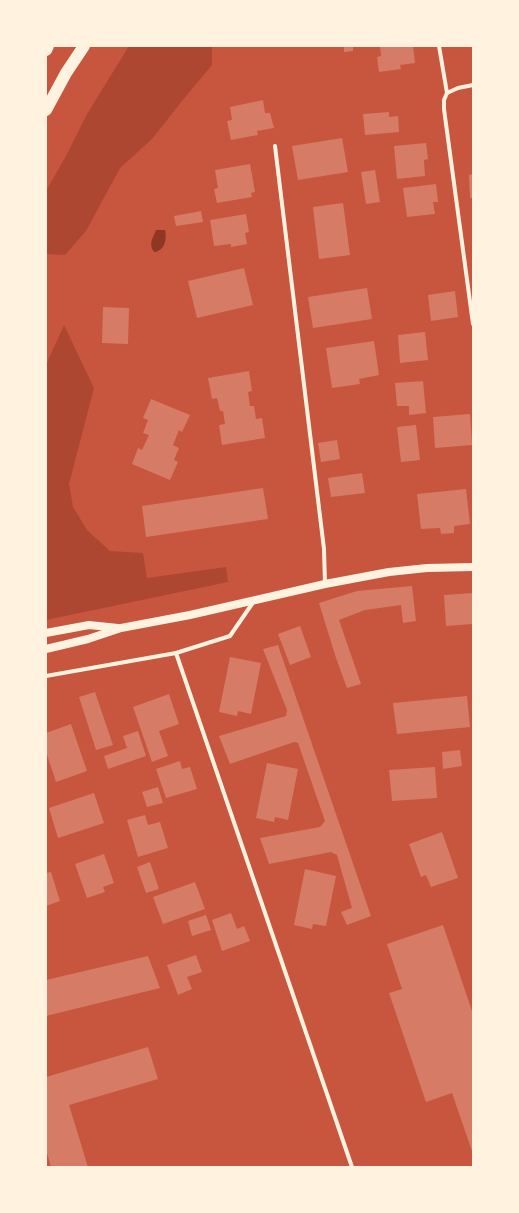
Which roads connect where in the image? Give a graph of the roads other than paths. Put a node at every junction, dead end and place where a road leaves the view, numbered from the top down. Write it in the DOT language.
graph roads {
  1 [pos="48,46"];
  2 [pos="84,46"];
  3 [pos="439,46"];
  4 [pos="46,50"];
  5 [pos="473,85"];
  6 [pos="447,92"];
  7 [pos="46,110"];
  8 [pos="275,146"];
  9 [pos="473,324"];
  10 [pos="473,567"];
  11 [pos="325,584"];
  12 [pos="254,601"];
  13 [pos="121,628"];
  14 [pos="46,633"];
  15 [pos="46,649"];
  16 [pos="176,653"];
  17 [pos="46,676"];
  18 [pos="352,1167"];
  1 -- 4 [label="highway"];
  2 -- 7 [label="highway"];
  3 -- 6 [label="street"];
  5 -- 6 [label="street"];
  6 -- 9 [label="street"];
  8 -- 11 [label="street"];
  10 -- 11 [label="main road"];
  11 -- 12 [label="main road"];
  12 -- 13 [label="main road"];
  12 -- 16 [label="street"];
  13 -- 14 [label="main road"];
  13 -- 15 [label="main road"];
  16 -- 17 [label="street"];
  16 -- 18 [label="street"];
}
